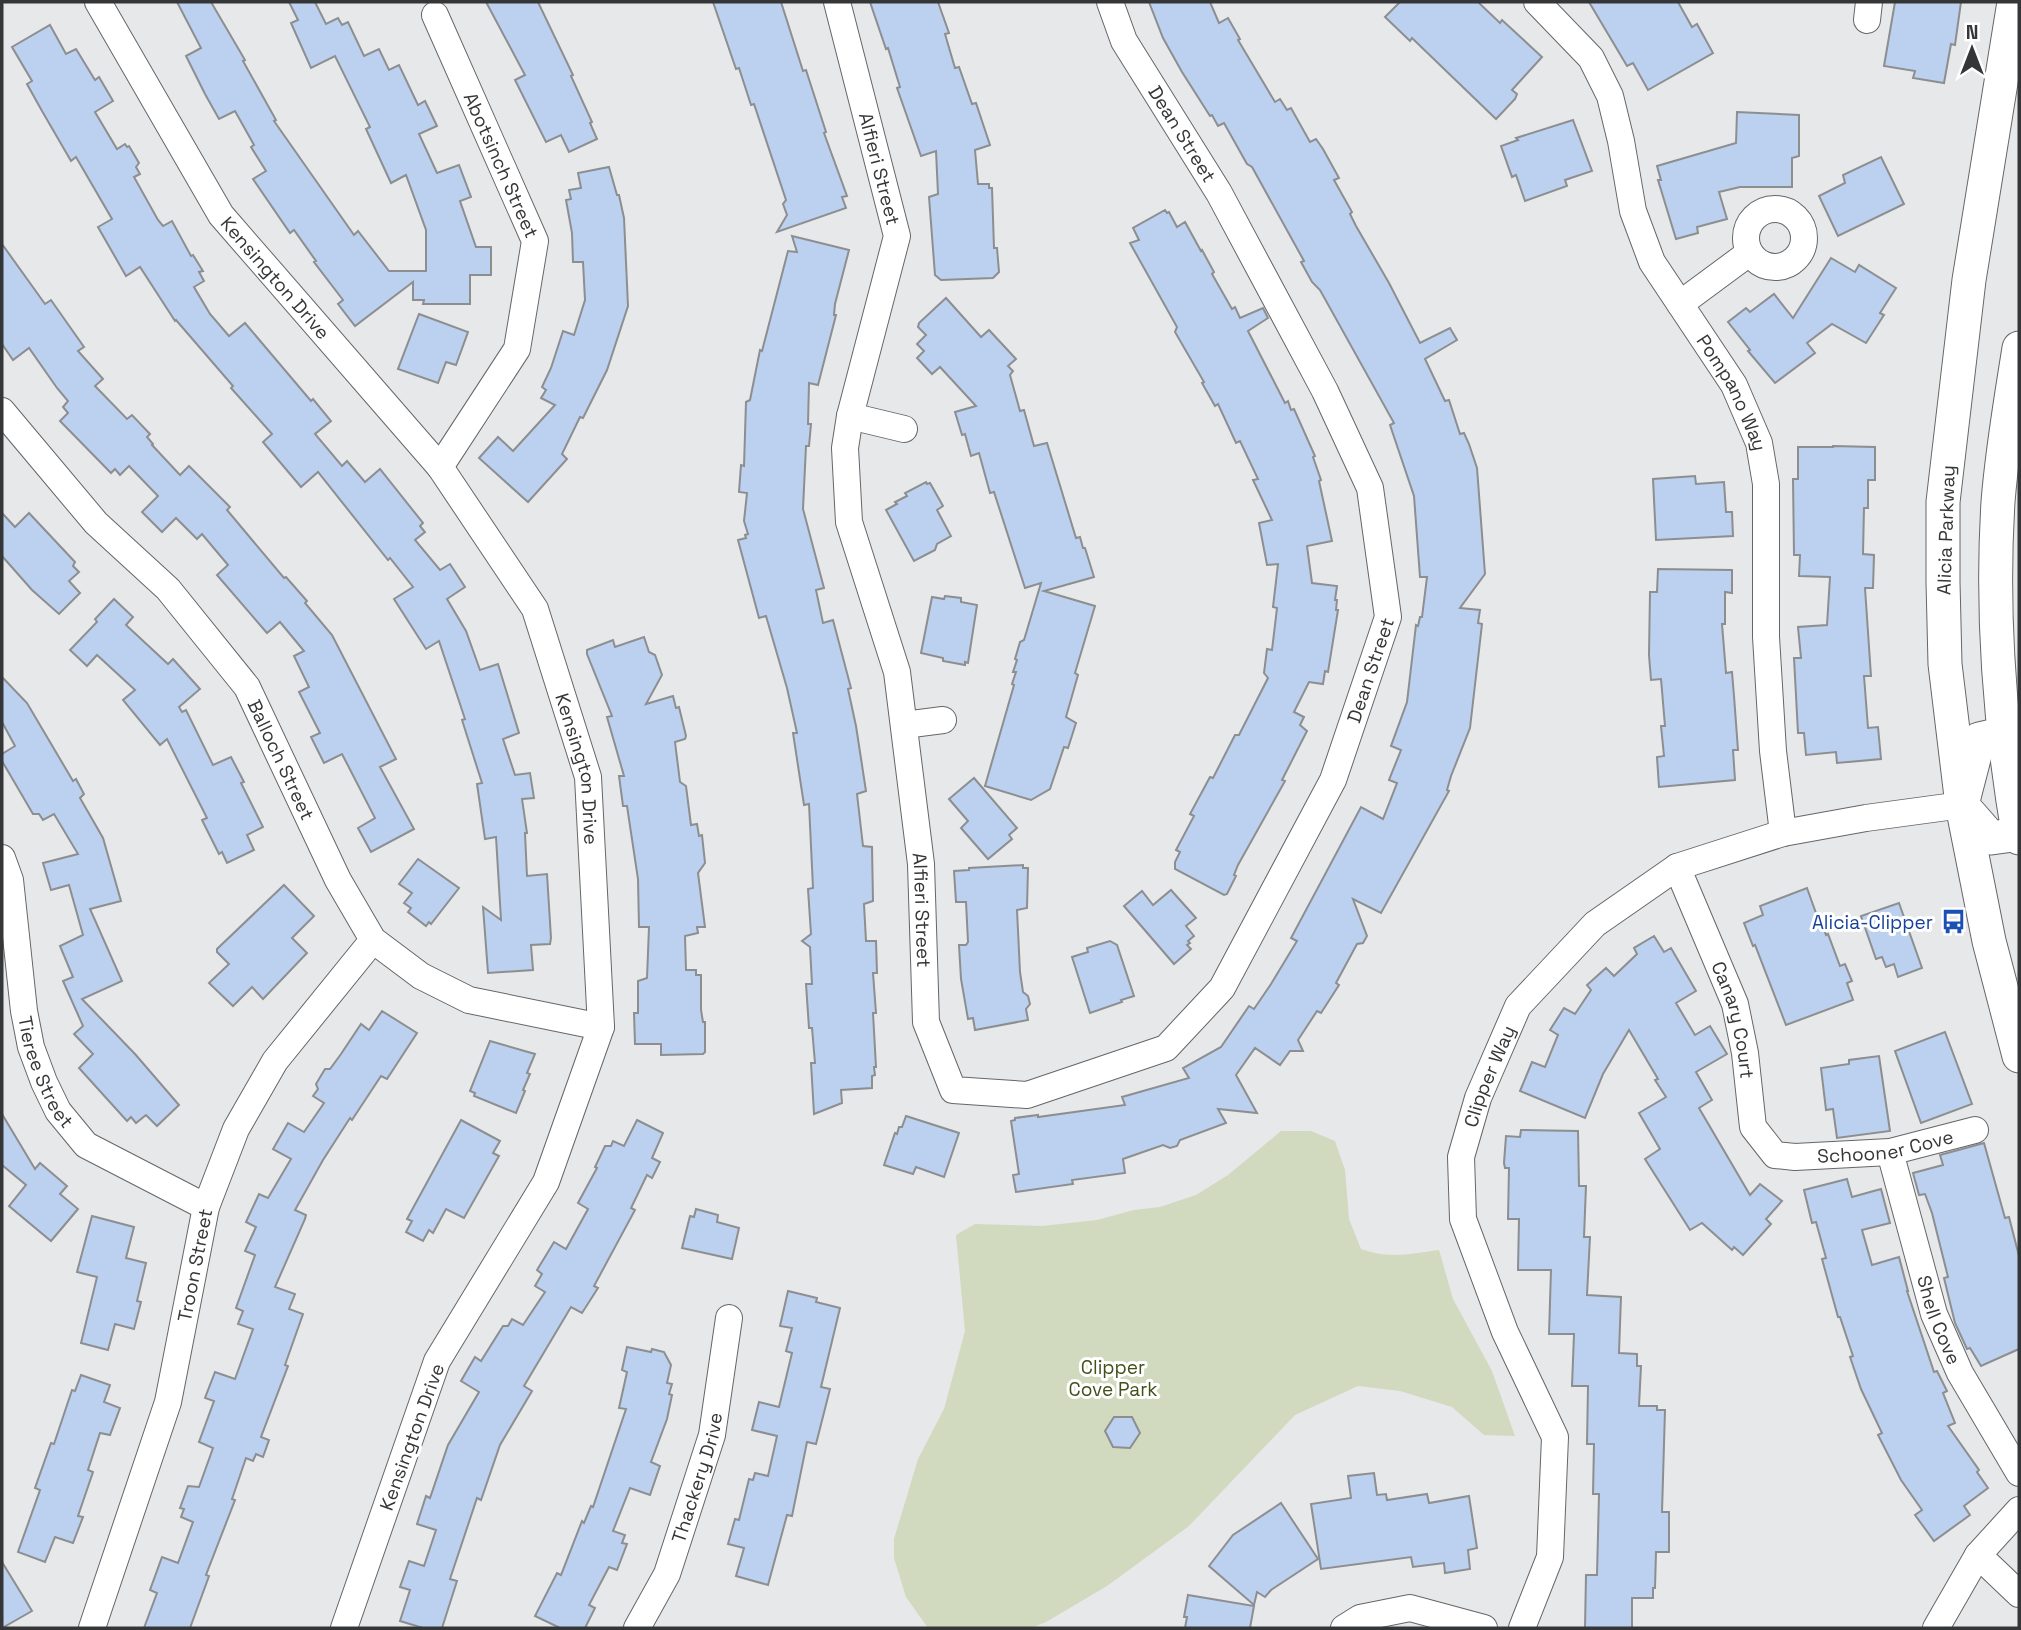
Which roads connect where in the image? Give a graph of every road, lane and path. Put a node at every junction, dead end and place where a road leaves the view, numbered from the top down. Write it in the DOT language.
graph roads {
  1 [pos="98,2"];
  2 [pos="836,2"];
  3 [pos="1110,2"];
  4 [pos="1537,2"];
  5 [pos="2014,2"];
  6 [pos="435,15"];
  7 [pos="1749,253"];
  8 [pos="1680,304"];
  9 [pos="2019,348"];
  10 [pos="2,411"];
  11 [pos="850,416"];
  12 [pos="904,429"];
  13 [pos="440,467"];
  14 [pos="943,720"];
  15 [pos="904,724"];
  16 [pos="2005,733"];
  17 [pos="1962,805"];
  18 [pos="1783,833"];
  19 [pos="2019,836"];
  20 [pos="2,858"];
  21 [pos="1676,867"];
  22 [pos="373,940"];
  23 [pos="601,1027"];
  24 [pos="2019,1056"];
  25 [pos="953,1090"];
  26 [pos="1975,1130"];
  27 [pos="1891,1152"];
  28 [pos="1795,1157"];
  29 [pos="206,1207"];
  30 [pos="729,1318"];
  31 [pos="2019,1473"];
  32 [pos="2019,1510"];
  33 [pos="1978,1555"];
  34 [pos="2019,1594"];
  35 [pos="92,1628"];
  36 [pos="344,1628"];
  37 [pos="637,1628"];
  38 [pos="1344,1628"];
  39 [pos="1484,1628"];
  40 [pos="1522,1628"];
  41 [pos="1936,1628"];
  1 -- 13 [label="street, Kensington Drive"];
  2 -- 11 [label="street, Alfieri Street"];
  3 -- 25 [label="street, Dean Street"];
  4 -- 8 [label="street, Pompano Way"];
  5 -- 17 [label="main road, Alicia Parkway"];
  6 -- 13 [label="street, Abotsinch Street"];
  7 -- 8 [label="street"];
  8 -- 18 [label="street, Pompano Way"];
  9 -- 16 [label="main road"];
  10 -- 22 [label="street, Balloch Street"];
  11 -- 12 [label="street"];
  11 -- 15 [label="street, Alfieri Street"];
  13 -- 23 [label="street, Kensington Drive"];
  14 -- 15 [label="street"];
  15 -- 25 [label="street, Alfieri Street"];
  16 -- 17 [label="main road"];
  16 -- 19 [label="main road"];
  17 -- 18 [label="street, Clipper Way"];
  17 -- 19 [label="main road"];
  17 -- 24 [label="main road, Alicia Parkway"];
  18 -- 21 [label="street, Clipper Way"];
  20 -- 29 [label="street, Tieree Street"];
  21 -- 28 [label="street, Canary Court"];
  21 -- 40 [label="street, Clipper Way"];
  22 -- 23 [label="street, Balloch Street"];
  22 -- 29 [label="street, Troon Street"];
  23 -- 36 [label="street, Kensington Drive"];
  26 -- 27 [label="street, Schooner Cove"];
  27 -- 28 [label="street, Schooner Cove"];
  27 -- 31 [label="street, Shell Cove"];
  29 -- 35 [label="street, Troon Street"];
  30 -- 37 [label="street, Thackery Drive"];
  32 -- 33 [label="street"];
  33 -- 34 [label="street"];
  33 -- 41 [label="street"];
  38 -- 39 [label="street"];
}
